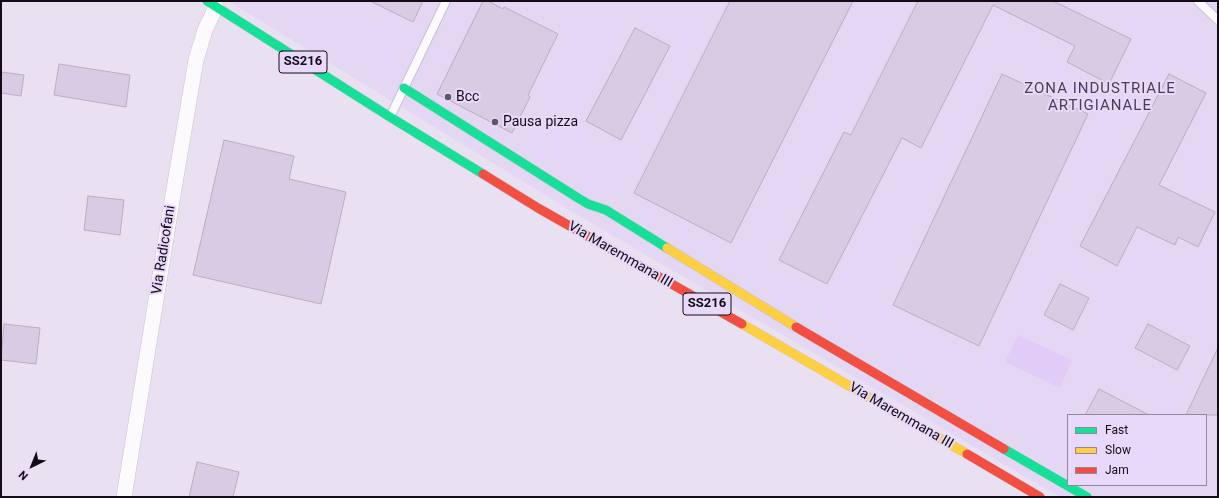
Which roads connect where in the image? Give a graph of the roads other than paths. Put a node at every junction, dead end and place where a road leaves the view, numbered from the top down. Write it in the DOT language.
graph roads {
  1 [pos="446,1"];
  2 [pos="1198,1"];
  3 [pos="211,4"];
  4 [pos="1218,20"];
  5 [pos="404,88"];
  6 [pos="390,117"];
  7 [pos="1067,485"];
  8 [pos="1068,486"];
  9 [pos="1025,493"];
  10 [pos="124,497"];
  11 [pos="1040,497"];
  12 [pos="1087,497"];
  1 -- 5 [label="lane"];
  2 -- 4 [label="lane"];
  3 -- 6 [label="main road, Via Maremmana III / SS216"];
  3 -- 10 [label="street, Via Radicofani"];
  5 -- 6 [label="lane"];
  5 -- 7 [label="main road"];
  6 -- 9 [label="main road, Via Maremmana III / SS216"];
  8 -- 12 [label="main road"];
  9 -- 11 [label="main road, Via Maremmana III / SS216"];
}
